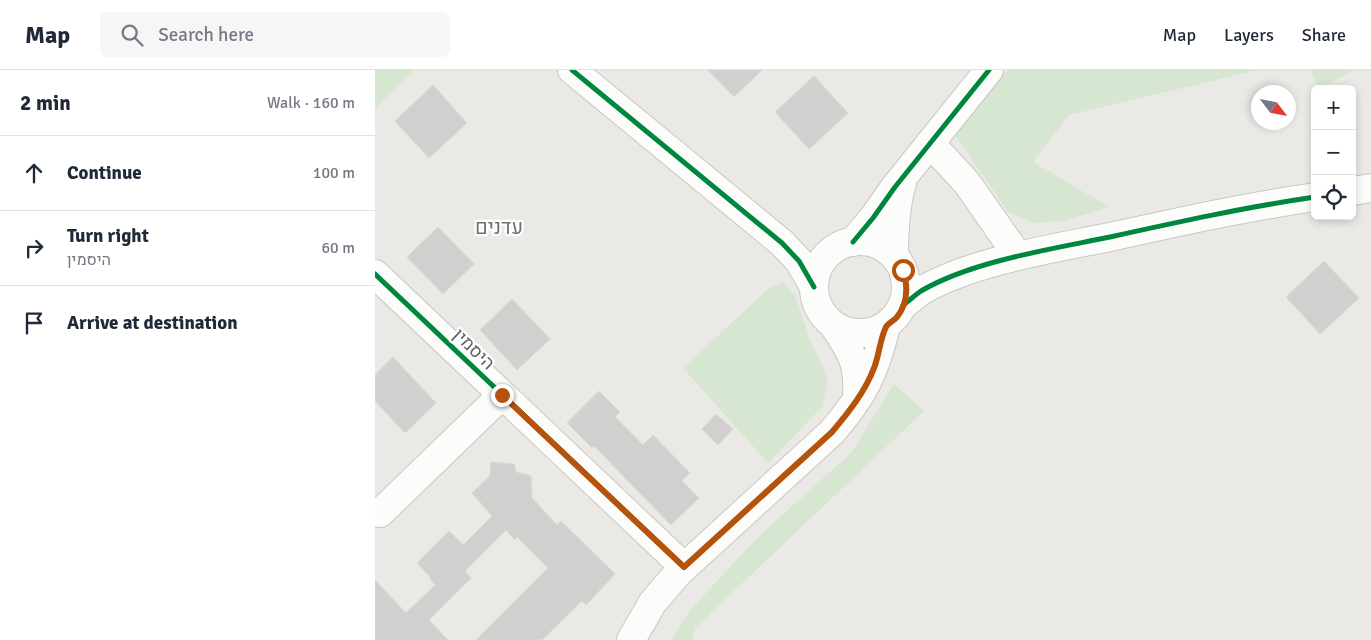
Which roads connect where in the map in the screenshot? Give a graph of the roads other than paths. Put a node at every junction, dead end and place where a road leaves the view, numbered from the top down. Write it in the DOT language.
graph roads {
  1 [pos="572,70"];
  2 [pos="989,70"];
  3 [pos="931,143"];
  4 [pos="905,175"];
  5 [pos="1371,188"];
  6 [pos="1356,190"];
  7 [pos="1311,198"];
  8 [pos="764,227"];
  9 [pos="848,243"];
  10 [pos="1018,256"];
  11 [pos="896,257"];
  12 [pos="969,270"];
  13 [pos="375,274"];
  14 [pos="814,288"];
  15 [pos="903,306"];
  16 [pos="834,326"];
  17 [pos="886,326"];
  18 [pos="502,395"];
  19 [pos="857,399"];
  20 [pos="380,513"];
  21 [pos="684,567"];
  22 [pos="631,640"];
  1 -- 8 [label="street"];
  2 -- 3 [label="street"];
  3 -- 4 [label="street"];
  3 -- 10 [label="street"];
  4 -- 9 [label="street"];
  4 -- 11 [label="street"];
  5 -- 6 [label="street"];
  7 -- 10 [label="street"];
  8 -- 9 [label="street"];
  8 -- 14 [label="street"];
  9 -- 11 [label="street"];
  9 -- 14 [label="street"];
  10 -- 12 [label="street"];
  11 -- 12 [label="street"];
  11 -- 15 [label="street"];
  12 -- 15 [label="street"];
  13 -- 18 [label="street, היסמין"];
  14 -- 16 [label="street"];
  15 -- 17 [label="street"];
  16 -- 17 [label="street"];
  16 -- 19 [label="street"];
  17 -- 19 [label="street"];
  18 -- 20 [label="street"];
  18 -- 21 [label="street, היסמין"];
  19 -- 21 [label="street"];
  21 -- 22 [label="street"];
}
